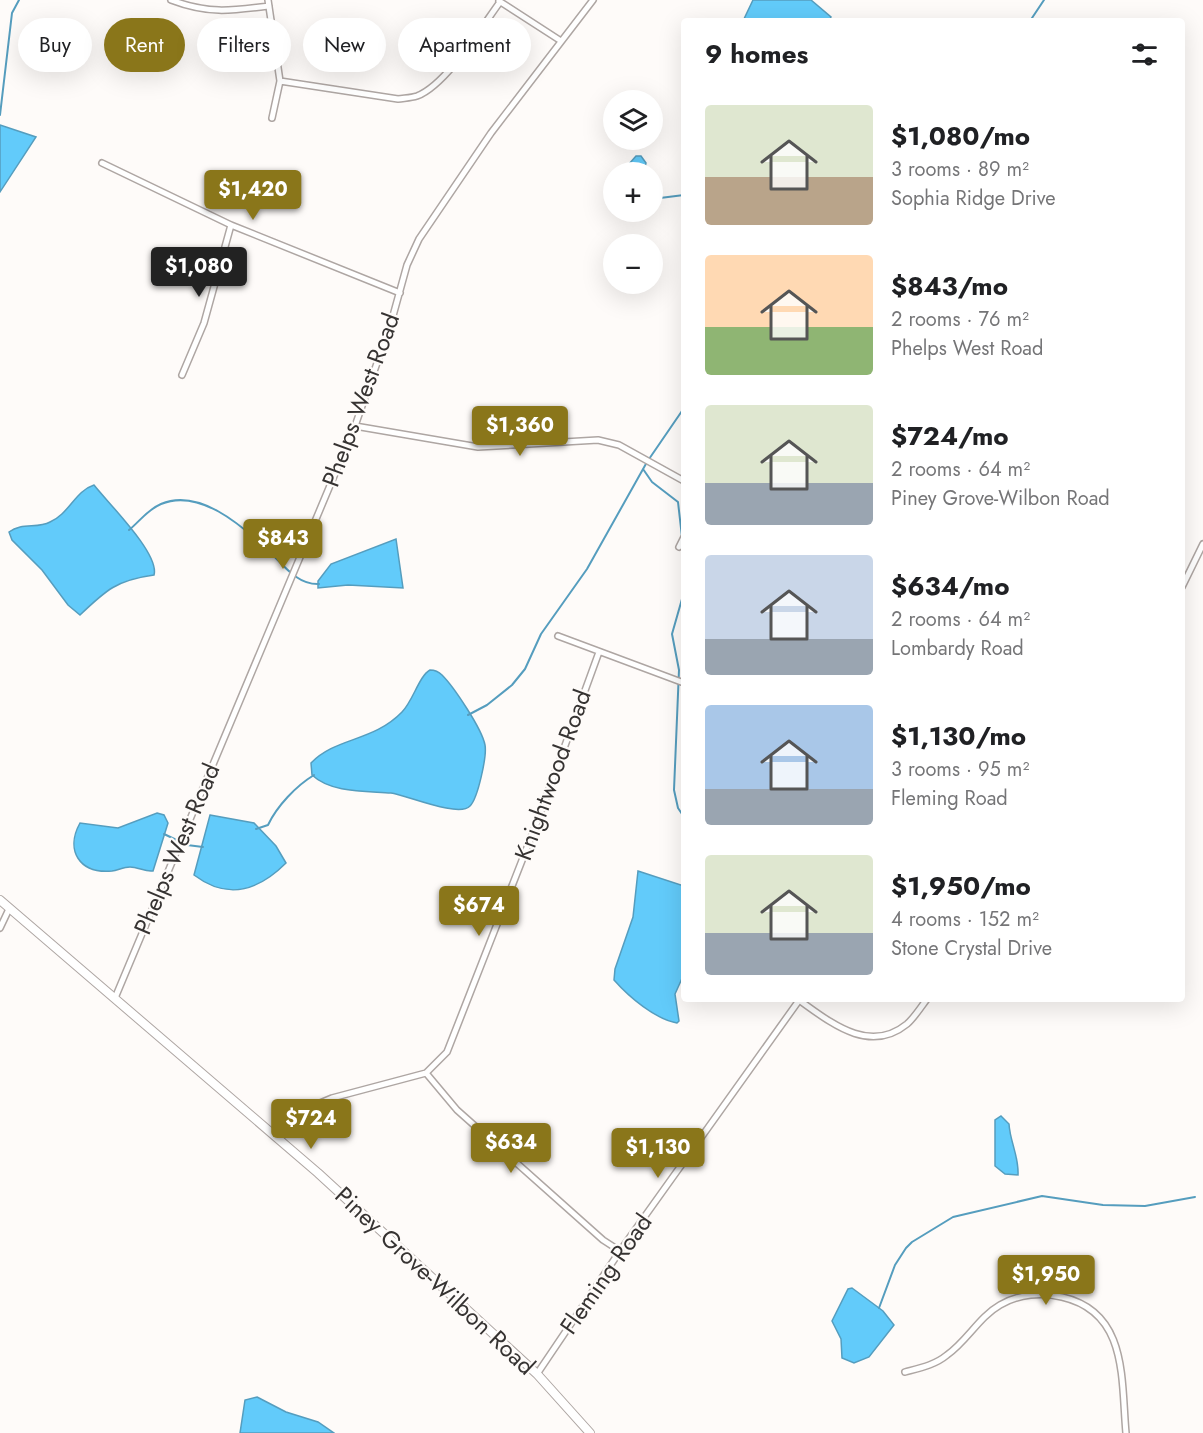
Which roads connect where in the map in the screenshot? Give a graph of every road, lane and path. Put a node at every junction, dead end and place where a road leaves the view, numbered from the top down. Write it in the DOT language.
graph roads {
  1 [pos="171,0"];
  2 [pos="593,0"];
  3 [pos="498,1"];
  4 [pos="268,3"];
  5 [pos="561,41"];
  6 [pos="280,81"];
  7 [pos="272,118"];
  8 [pos="102,163"];
  9 [pos="231,225"];
  10 [pos="400,293"];
  11 [pos="182,375"];
  12 [pos="356,426"];
  13 [pos="681,480"];
  14 [pos="681,543"];
  15 [pos="1203,544"];
  16 [pos="679,547"];
  17 [pos="1185,581"];
  18 [pos="558,636"];
  19 [pos="599,652"];
  20 [pos="681,682"];
  21 [pos="0,900"];
  22 [pos="9,909"];
  23 [pos="0,928"];
  24 [pos="115,998"];
  25 [pos="798,1002"];
  26 [pos="804,1002"];
  27 [pos="924,1002"];
  28 [pos="426,1073"];
  29 [pos="279,1139"];
  30 [pos="620,1251"];
  31 [pos="905,1372"];
  32 [pos="537,1374"];
  33 [pos="590,1433"];
  34 [pos="1126,1433"];
  1 -- 4 [label="street"];
  2 -- 5 [label="street, Phelps West Road"];
  3 -- 5 [label="street"];
  3 -- 6 [label="street"];
  4 -- 6 [label="street"];
  5 -- 10 [label="street, Phelps West Road"];
  6 -- 7 [label="street"];
  8 -- 9 [label="street"];
  9 -- 10 [label="street"];
  9 -- 11 [label="street"];
  10 -- 12 [label="street, Phelps West Road"];
  12 -- 13 [label="street"];
  12 -- 24 [label="street, Phelps West Road"];
  14 -- 16 [label="street"];
  15 -- 17 [label="street"];
  18 -- 19 [label="street"];
  19 -- 20 [label="street"];
  19 -- 28 [label="street, Knightwood Road"];
  21 -- 22 [label="street, Piney Grove-Wilbon Road"];
  22 -- 23 [label="street"];
  22 -- 24 [label="street, Piney Grove-Wilbon Road"];
  24 -- 29 [label="street, Piney Grove-Wilbon Road"];
  25 -- 30 [label="street, Fleming Road"];
  26 -- 27 [label="street"];
  28 -- 29 [label="street"];
  28 -- 30 [label="street"];
  29 -- 32 [label="street, Piney Grove-Wilbon Road"];
  30 -- 32 [label="street, Fleming Road"];
  31 -- 34 [label="street"];
  32 -- 33 [label="street, Piney Grove-Wilbon Road"];
}
